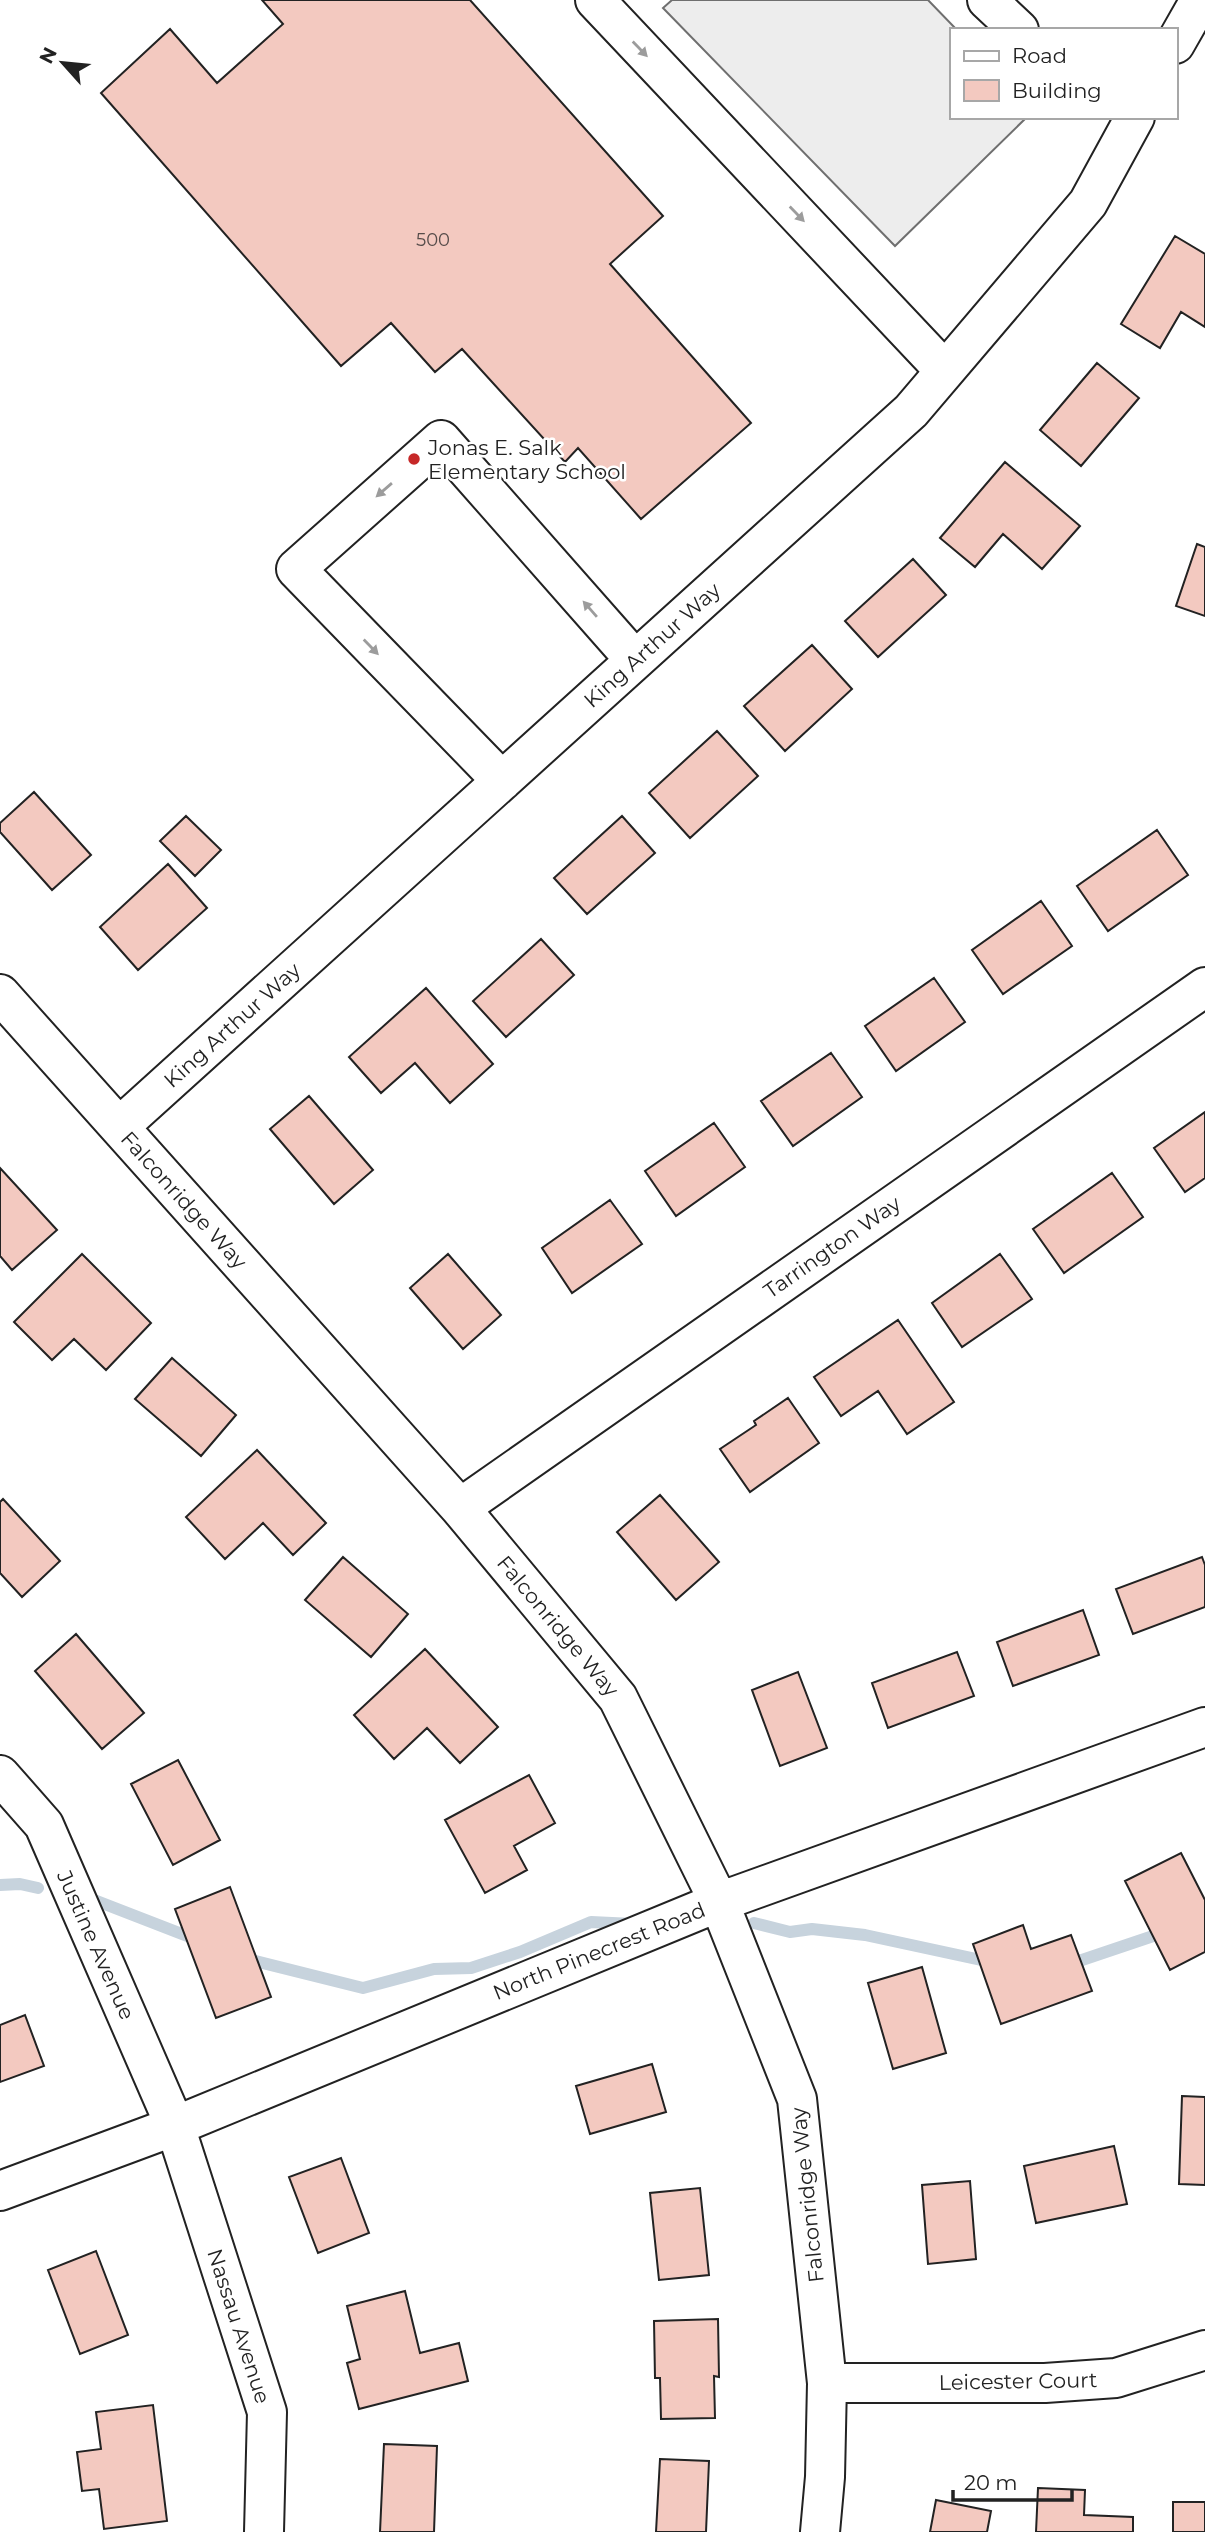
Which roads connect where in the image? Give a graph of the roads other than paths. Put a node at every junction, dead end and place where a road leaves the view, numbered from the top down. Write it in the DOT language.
graph roads {
  1 [pos="595,0"];
  2 [pos="987,0"];
  3 [pos="1200,0"];
  4 [pos="1017,28"];
  5 [pos="1177,40"];
  6 [pos="1124,122"];
  7 [pos="945,371"];
  8 [pos="635,660"];
  9 [pos="502,781"];
  10 [pos="1205,987"];
  11 [pos="0,994"];
  12 [pos="119,1127"];
  13 [pos="460,1508"];
  14 [pos="1205,1727"];
  15 [pos="0,1774"];
  16 [pos="719,1902"];
  17 [pos="175,2126"];
  18 [pos="0,2191"];
  19 [pos="1205,2350"];
  20 [pos="827,2383"];
  21 [pos="264,2532"];
  22 [pos="820,2532"];
  1 -- 7 [label="street, one-way"];
  2 -- 4 [label="street"];
  3 -- 5 [label="street"];
  6 -- 7 [label="street, King Arthur Way"];
  7 -- 8 [label="street, King Arthur Way"];
  8 -- 9 [label="street, King Arthur Way"];
  8 -- 9 [label="street, one-way"];
  9 -- 12 [label="street, King Arthur Way"];
  10 -- 13 [label="street, Tarrington Way"];
  11 -- 12 [label="street, Falconridge Way"];
  12 -- 13 [label="street, Falconridge Way"];
  13 -- 16 [label="street, Falconridge Way"];
  14 -- 16 [label="street, North Pinecrest Road"];
  15 -- 17 [label="street, Justine Avenue"];
  16 -- 17 [label="street, North Pinecrest Road"];
  16 -- 20 [label="street, Falconridge Way"];
  17 -- 18 [label="street, North Pinecrest Road"];
  17 -- 21 [label="street, Nassau Avenue"];
  19 -- 20 [label="street, Leicester Court"];
  20 -- 22 [label="street, Falconridge Way"];
}
